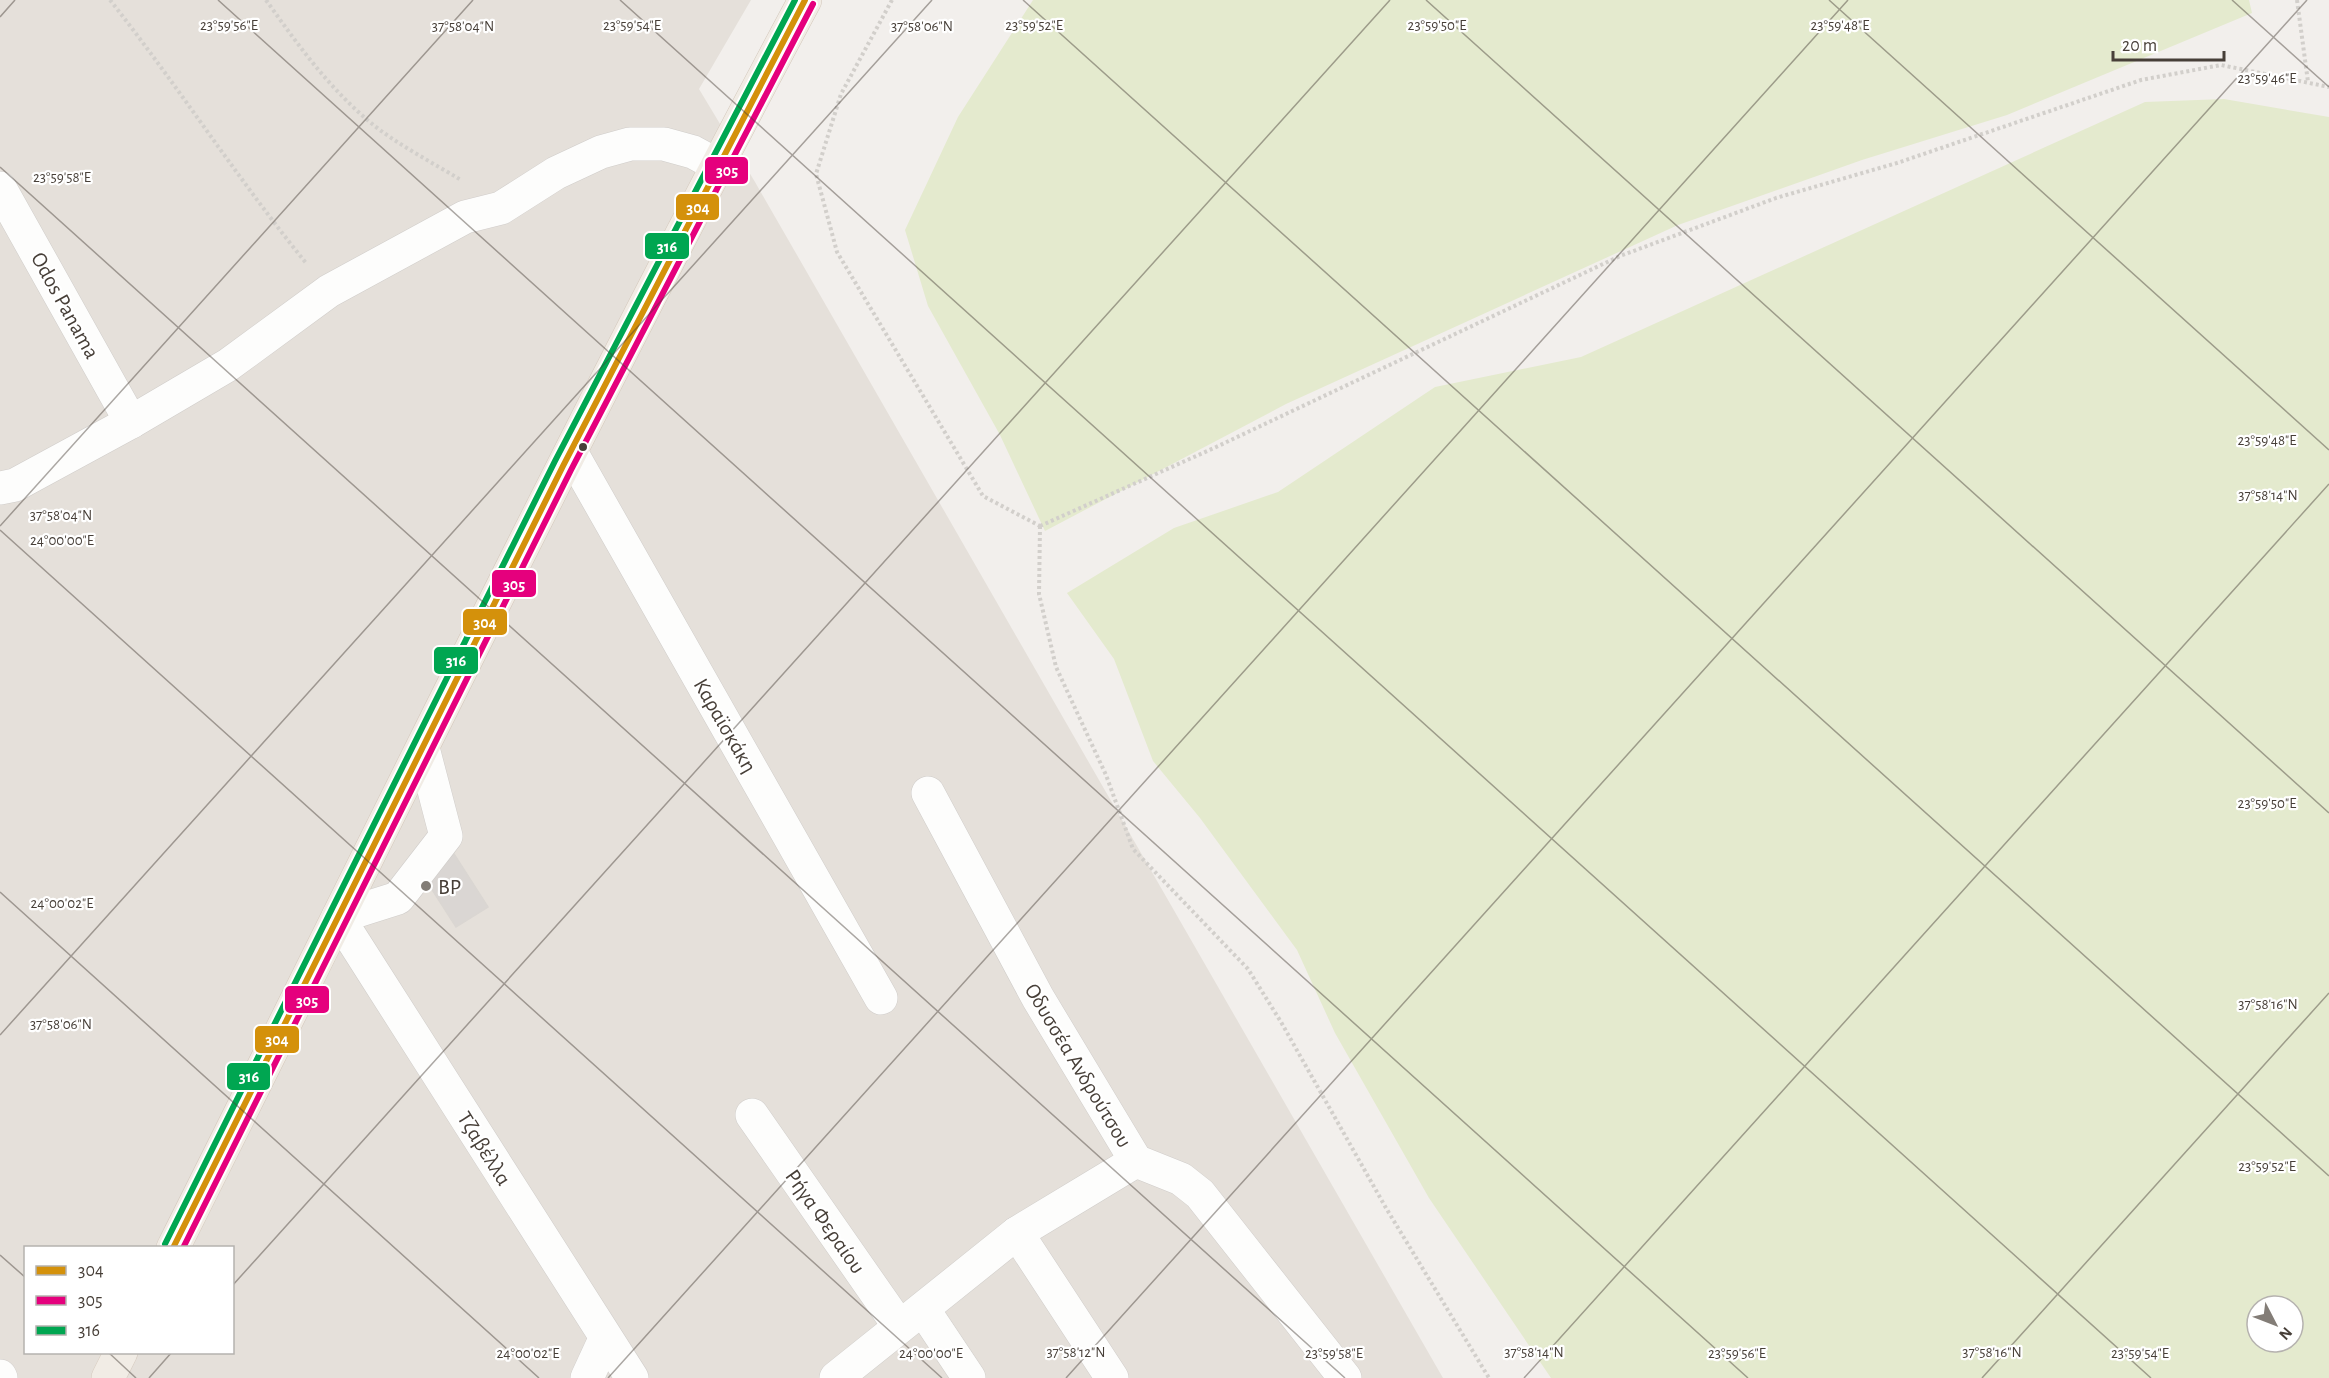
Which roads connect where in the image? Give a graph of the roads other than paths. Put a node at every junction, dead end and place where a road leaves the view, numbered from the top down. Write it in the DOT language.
graph roads {
  1 [pos="805,0"];
  2 [pos="717,165"];
  3 [pos="0,188"];
  4 [pos="132,422"];
  5 [pos="571,452"];
  6 [pos="0,488"];
  7 [pos="423,748"];
  8 [pos="928,793"];
  9 [pos="338,917"];
  10 [pos="881,998"];
  11 [pos="752,1115"];
  12 [pos="1136,1161"];
  13 [pos="1017,1233"];
  14 [pos="174,1246"];
  15 [pos="911,1317"];
  16 [pos="605,1339"];
  17 [pos="120,1354"];
  18 [pos="108,1378"];
  19 [pos="587,1378"];
  20 [pos="632,1378"];
  21 [pos="836,1378"];
  22 [pos="969,1378"];
  23 [pos="1112,1378"];
  24 [pos="1345,1378"];
  1 -- 2 [label="main road"];
  2 -- 4 [label="street"];
  2 -- 5 [label="main road"];
  3 -- 4 [label="street, Odos Panama"];
  4 -- 6 [label="street"];
  5 -- 7 [label="main road"];
  5 -- 10 [label="street, Καραϊσκάκη"];
  7 -- 9 [label="main road"];
  7 -- 9 [label="street"];
  8 -- 12 [label="street, Οδυσσέα Ανδρούτσου"];
  9 -- 14 [label="main road"];
  9 -- 16 [label="street, Τζαβέλλα"];
  11 -- 15 [label="street, Ρήγα Φεραίου"];
  12 -- 13 [label="street"];
  12 -- 24 [label="street, Οδυσσέα Ανδρούτσου"];
  13 -- 15 [label="street"];
  13 -- 23 [label="street"];
  15 -- 21 [label="street"];
  15 -- 22 [label="street, Ρήγα Φεραίου"];
  16 -- 19 [label="street"];
  16 -- 20 [label="street, Τζαβέλλα"];
  17 -- 18 [label="main road"];
}
